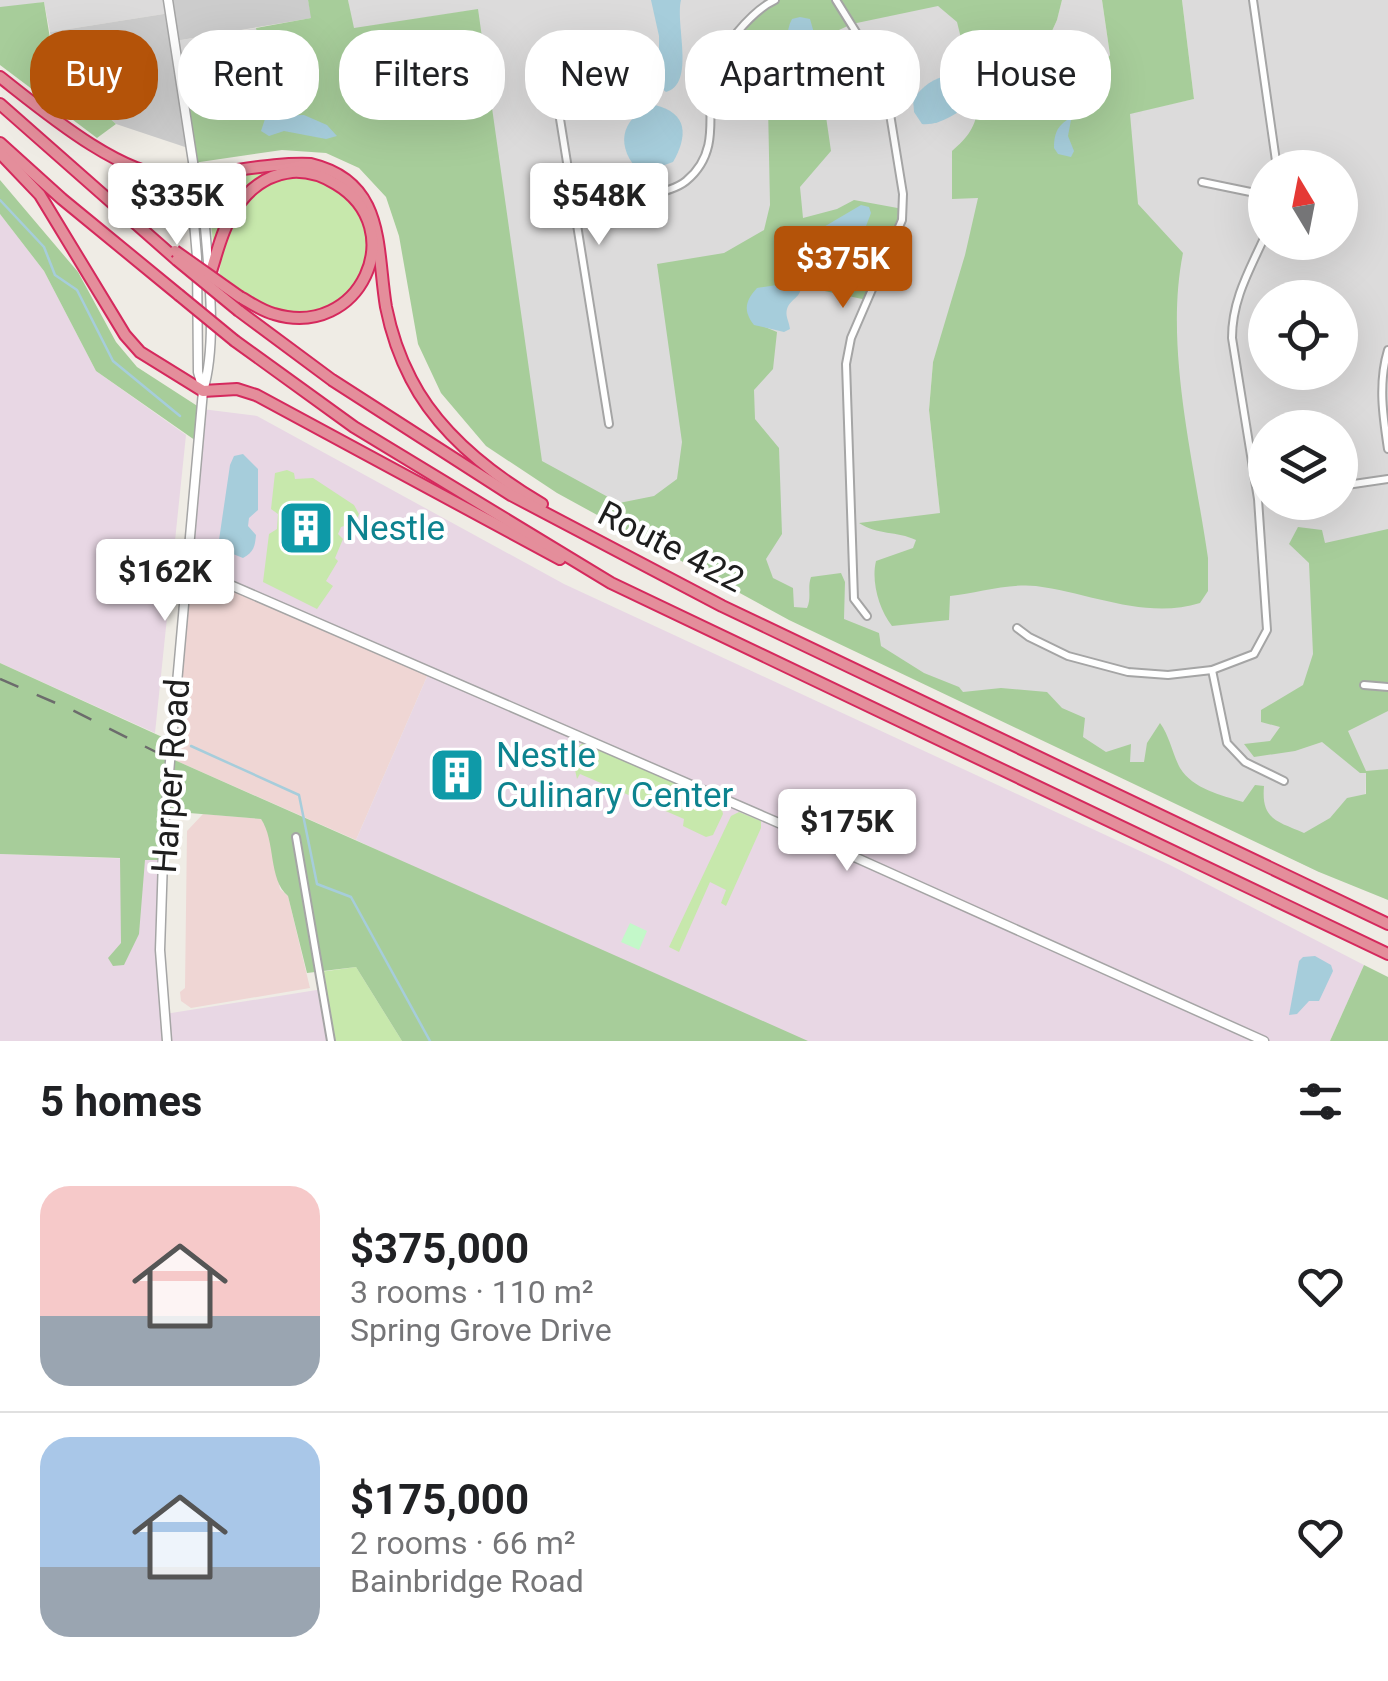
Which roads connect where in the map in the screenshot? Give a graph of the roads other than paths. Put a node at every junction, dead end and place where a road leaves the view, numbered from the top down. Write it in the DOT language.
graph roads {
  1 [pos="168,0"];
  2 [pos="775,0"];
  3 [pos="836,0"];
  4 [pos="1253,0"];
  5 [pos="0,77"];
  6 [pos="0,104"];
  7 [pos="560,120"];
  8 [pos="0,143"];
  9 [pos="1274,150"];
  10 [pos="0,153"];
  11 [pos="195,175"];
  12 [pos="1202,182"];
  13 [pos="1248,191"];
  14 [pos="574,206"];
  15 [pos="176,255"];
  16 [pos="1254,260"];
  17 [pos="207,281"];
  18 [pos="1388,350"];
  19 [pos="203,391"];
  20 [pos="1248,423"];
  21 [pos="609,424"];
  22 [pos="1388,449"];
  23 [pos="1388,479"];
  24 [pos="1358,483"];
  25 [pos="1263,520"];
  26 [pos="190,567"];
  27 [pos="668,578"];
  28 [pos="610,582"];
  29 [pos="867,616"];
  30 [pos="1017,628"];
  31 [pos="1212,670"];
  32 [pos="1364,685"];
  33 [pos="1388,687"];
  34 [pos="1284,782"];
  35 [pos="296,836"];
  36 [pos="1388,924"];
  37 [pos="1388,954"];
  38 [pos="167,1041"];
  39 [pos="330,1041"];
  40 [pos="1264,1041"];
  1 -- 11 [label="street, Harper Road"];
  2 -- 14 [label="street"];
  3 -- 29 [label="street"];
  4 -- 9 [label="street"];
  5 -- 11 [label="highway"];
  6 -- 15 [label="highway"];
  7 -- 14 [label="street"];
  8 -- 28 [label="highway, Route 422, bridge"];
  10 -- 19 [label="highway"];
  11 -- 17 [label="street, Harper Road"];
  11 -- 19 [label="street, Harper Road"];
  11 -- 27 [label="highway"];
  12 -- 13 [label="street"];
  14 -- 21 [label="street"];
  15 -- 17 [label="highway, bridge"];
  15 -- 27 [label="highway, Route 422, bridge"];
  16 -- 20 [label="street"];
  17 -- 19 [label="street, Harper Road"];
  18 -- 22 [label="street"];
  19 -- 26 [label="street, Harper Road"];
  19 -- 28 [label="highway"];
  23 -- 24 [label="street"];
  25 -- 31 [label="street"];
  26 -- 38 [label="street, Harper Road"];
  26 -- 40 [label="street"];
  27 -- 36 [label="highway, Route 422"];
  28 -- 37 [label="highway, Route 422"];
  30 -- 31 [label="street"];
  31 -- 34 [label="street"];
  32 -- 33 [label="street"];
  35 -- 39 [label="street"];
}
